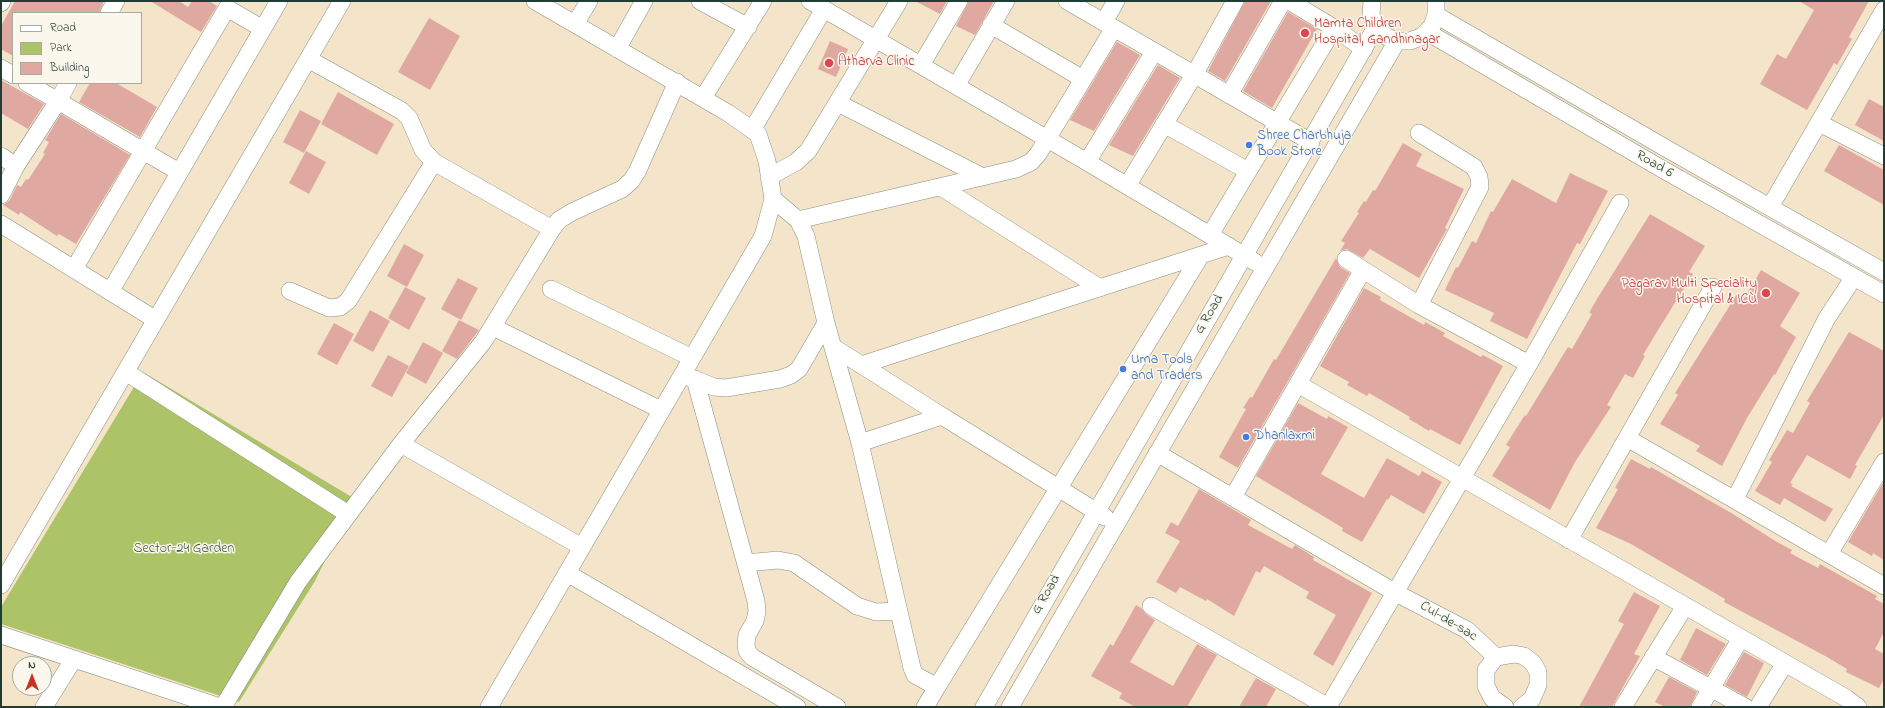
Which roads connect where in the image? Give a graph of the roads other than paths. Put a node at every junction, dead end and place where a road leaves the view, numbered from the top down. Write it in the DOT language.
graph roads {
  1 [pos="116,1"];
  2 [pos="279,1"];
  3 [pos="342,1"];
  4 [pos="534,1"];
  5 [pos="589,1"];
  6 [pos="644,1"];
  7 [pos="700,1"];
  8 [pos="763,1"];
  9 [pos="899,1"];
  10 [pos="959,1"];
  11 [pos="1006,1"];
  12 [pos="1067,1"];
  13 [pos="1116,1"];
  14 [pos="1235,1"];
  15 [pos="1283,1"];
  16 [pos="1289,1"];
  17 [pos="1370,1"];
  18 [pos="224,3"];
  19 [pos="817,5"];
  20 [pos="1436,8"];
  21 [pos="1884,10"];
  22 [pos="110,12"];
  23 [pos="575,24"];
  24 [pos="991,25"];
  25 [pos="1109,25"];
  26 [pos="748,27"];
  27 [pos="1376,27"];
  28 [pos="1334,28"];
  29 [pos="263,29"];
  30 [pos="1427,32"];
  31 [pos="876,39"];
  32 [pos="1398,41"];
  33 [pos="617,48"];
  34 [pos="1364,49"];
  35 [pos="1154,52"];
  36 [pos="308,59"];
  37 [pos="921,65"];
  38 [pos="1,68"];
  39 [pos="12,74"];
  40 [pos="1194,75"];
  41 [pos="1083,79"];
  42 [pos="676,82"];
  43 [pos="29,84"];
  44 [pos="67,84"];
  45 [pos="956,86"];
  46 [pos="1229,95"];
  47 [pos="703,98"];
  48 [pos="58,101"];
  49 [pos="838,103"];
  50 [pos="1819,122"];
  51 [pos="1277,123"];
  52 [pos="1164,124"];
  53 [pos="752,130"];
  54 [pos="1419,133"];
  55 [pos="1047,139"];
  56 [pos="1311,142"];
  57 [pos="143,151"];
  58 [pos="1,156"];
  59 [pos="1884,156"];
  60 [pos="434,162"];
  61 [pos="1087,162"];
  62 [pos="16,166"];
  63 [pos="1248,171"];
  64 [pos="180,172"];
  65 [pos="770,177"];
  66 [pos="983,177"];
  67 [pos="1127,186"];
  68 [pos="941,187"];
  69 [pos="1,195"];
  70 [pos="773,200"];
  71 [pos="1620,204"];
  72 [pos="1770,207"];
  73 [pos="798,220"];
  74 [pos="1,224"];
  75 [pos="552,229"];
  76 [pos="1210,235"];
  77 [pos="1228,246"];
  78 [pos="1201,255"];
  79 [pos="1245,256"];
  80 [pos="1346,259"];
  81 [pos="1265,268"];
  82 [pos="74,269"];
  83 [pos="1363,270"];
  84 [pos="1884,272"];
  85 [pos="1854,277"];
  86 [pos="1713,286"];
  87 [pos="1100,288"];
  88 [pos="551,289"];
  89 [pos="290,291"];
  90 [pos="110,292"];
  91 [pos="1884,294"];
  92 [pos="1419,305"];
  93 [pos="156,320"];
  94 [pos="826,323"];
  95 [pos="493,327"];
  96 [pos="833,346"];
  97 [pos="692,358"];
  98 [pos="1529,364"];
  99 [pos="861,365"];
  100 [pos="126,372"];
  101 [pos="689,377"];
  102 [pos="1298,384"];
  103 [pos="661,410"];
  104 [pos="942,416"];
  105 [pos="1627,438"];
  106 [pos="860,443"];
  107 [pos="401,444"];
  108 [pos="1157,453"];
  109 [pos="1884,462"];
  110 [pos="1462,478"];
  111 [pos="1058,488"];
  112 [pos="1233,497"];
  113 [pos="1735,499"];
  114 [pos="1095,511"];
  115 [pos="348,514"];
  116 [pos="1116,524"];
  117 [pos="1569,540"];
  118 [pos="582,547"];
  119 [pos="1829,554"];
  120 [pos="746,563"];
  121 [pos="567,573"];
  122 [pos="1,585"];
  123 [pos="1884,586"];
  124 [pos="1396,592"];
  125 [pos="1151,606"];
  126 [pos="1685,606"];
  127 [pos="899,611"];
  128 [pos="1,635"];
  129 [pos="1741,638"];
  130 [pos="1496,657"];
  131 [pos="1653,657"];
  132 [pos="73,660"];
  133 [pos="1785,663"];
  134 [pos="937,687"];
  135 [pos="1711,688"];
  136 [pos="44,707"];
  137 [pos="222,707"];
  138 [pos="488,707"];
  139 [pos="798,707"];
  140 [pos="838,707"];
  141 [pos="925,707"];
  142 [pos="984,707"];
  143 [pos="1010,707"];
  144 [pos="1328,707"];
  145 [pos="1505,707"];
  146 [pos="1522,707"];
  147 [pos="1623,707"];
  148 [pos="1700,707"];
  149 [pos="1745,707"];
  150 [pos="1758,707"];
  151 [pos="1858,707"];
  1 -- 22 [label="street"];
  2 -- 29 [label="street"];
  3 -- 36 [label="street"];
  4 -- 23 [label="street"];
  5 -- 23 [label="street"];
  6 -- 33 [label="street"];
  7 -- 26 [label="street"];
  8 -- 26 [label="street"];
  9 -- 31 [label="street"];
  10 -- 37 [label="street"];
  11 -- 24 [label="street"];
  12 -- 25 [label="street"];
  13 -- 25 [label="street"];
  14 -- 40 [label="street"];
  15 -- 46 [label="street"];
  16 -- 28 [label="street"];
  17 -- 27 [label="street"];
  18 -- 29 [label="street"];
  18 -- 57 [label="street"];
  19 -- 31 [label="street"];
  19 -- 53 [label="street"];
  20 -- 30 [label="street"];
  20 -- 72 [label="street, Road 6"];
  21 -- 50 [label="street"];
  23 -- 33 [label="street"];
  24 -- 41 [label="street"];
  24 -- 45 [label="street"];
  25 -- 35 [label="street"];
  25 -- 41 [label="street"];
  26 -- 47 [label="street"];
  27 -- 32 [label="street"];
  27 -- 34 [label="street, G Road"];
  28 -- 34 [label="street"];
  28 -- 51 [label="street"];
  29 -- 64 [label="street"];
  30 -- 32 [label="street"];
  30 -- 85 [label="street, Road 6"];
  31 -- 37 [label="street"];
  31 -- 49 [label="street"];
  32 -- 81 [label="street, G Road"];
  33 -- 42 [label="street"];
  34 -- 56 [label="street, G Road"];
  35 -- 40 [label="street"];
  35 -- 61 [label="street"];
  36 -- 60 [label="street"];
  36 -- 93 [label="street"];
  37 -- 45 [label="street"];
  38 -- 39 [label="street"];
  40 -- 46 [label="street"];
  40 -- 52 [label="street"];
  41 -- 55 [label="street"];
  42 -- 47 [label="street"];
  42 -- 75 [label="street"];
  43 -- 48 [label="street"];
  44 -- 48 [label="street"];
  45 -- 55 [label="street"];
  46 -- 51 [label="street"];
  47 -- 53 [label="street"];
  48 -- 57 [label="street"];
  48 -- 62 [label="street"];
  49 -- 65 [label="street"];
  49 -- 66 [label="street"];
  50 -- 59 [label="street"];
  50 -- 72 [label="street"];
  51 -- 56 [label="street"];
  51 -- 63 [label="street"];
  52 -- 63 [label="street"];
  52 -- 67 [label="street"];
  53 -- 65 [label="street"];
  54 -- 92 [label="street"];
  55 -- 61 [label="street"];
  55 -- 66 [label="street"];
  56 -- 79 [label="street, G Road"];
  57 -- 64 [label="street"];
  57 -- 82 [label="street"];
  58 -- 62 [label="street"];
  60 -- 75 [label="street"];
  60 -- 89 [label="street"];
  61 -- 67 [label="street"];
  62 -- 69 [label="street"];
  63 -- 76 [label="street"];
  64 -- 90 [label="street"];
  65 -- 70 [label="street"];
  66 -- 68 [label="street"];
  67 -- 76 [label="street"];
  68 -- 73 [label="street"];
  68 -- 87 [label="street"];
  70 -- 73 [label="street"];
  70 -- 97 [label="street"];
  71 -- 98 [label="street"];
  72 -- 84 [label="street, Road 6"];
  73 -- 94 [label="street"];
  74 -- 82 [label="street"];
  75 -- 95 [label="street"];
  76 -- 77 [label="street"];
  77 -- 78 [label="street"];
  77 -- 79 [label="street"];
  78 -- 87 [label="street"];
  78 -- 111 [label="street"];
  79 -- 81 [label="street"];
  79 -- 114 [label="street, G Road"];
  80 -- 83 [label="street"];
  81 -- 108 [label="street, G Road"];
  82 -- 90 [label="street"];
  83 -- 92 [label="street"];
  83 -- 102 [label="street"];
  85 -- 91 [label="street, Road 6"];
  85 -- 113 [label="street"];
  86 -- 105 [label="street"];
  87 -- 99 [label="street"];
  88 -- 97 [label="street"];
  90 -- 93 [label="street"];
  92 -- 98 [label="street"];
  93 -- 100 [label="street"];
  94 -- 96 [label="street"];
  94 -- 101 [label="street"];
  95 -- 103 [label="street"];
  95 -- 107 [label="street"];
  96 -- 99 [label="street"];
  96 -- 106 [label="street"];
  97 -- 101 [label="street"];
  98 -- 110 [label="street"];
  99 -- 104 [label="street"];
  100 -- 115 [label="street"];
  100 -- 122 [label="street"];
  101 -- 103 [label="street"];
  101 -- 120 [label="street"];
  102 -- 110 [label="street"];
  102 -- 112 [label="street"];
  103 -- 118 [label="street"];
  104 -- 106 [label="street"];
  104 -- 111 [label="street"];
  105 -- 113 [label="street"];
  105 -- 117 [label="street"];
  106 -- 127 [label="street"];
  107 -- 115 [label="street"];
  107 -- 118 [label="street"];
  108 -- 112 [label="street, Cul-de-sac"];
  108 -- 116 [label="street, G Road"];
  109 -- 119 [label="street"];
  110 -- 117 [label="street"];
  110 -- 124 [label="street"];
  111 -- 114 [label="street"];
  111 -- 134 [label="street"];
  112 -- 124 [label="street, Cul-de-sac"];
  113 -- 119 [label="street"];
  114 -- 116 [label="street"];
  114 -- 142 [label="street, G Road"];
  115 -- 137 [label="street"];
  116 -- 143 [label="street, G Road"];
  117 -- 126 [label="street"];
  118 -- 121 [label="street"];
  119 -- 123 [label="street"];
  120 -- 127 [label="street"];
  120 -- 140 [label="street"];
  121 -- 138 [label="street"];
  121 -- 139 [label="street"];
  124 -- 130 [label="street, Cul-de-sac"];
  124 -- 144 [label="street"];
  125 -- 144 [label="street"];
  126 -- 129 [label="street"];
  126 -- 131 [label="street"];
  127 -- 134 [label="street"];
  128 -- 132 [label="street"];
  129 -- 133 [label="street"];
  129 -- 135 [label="street"];
  130 -- 145 [label="street"];
  130 -- 146 [label="street"];
  131 -- 135 [label="street"];
  131 -- 147 [label="street"];
  132 -- 136 [label="street"];
  132 -- 137 [label="street"];
  133 -- 150 [label="street"];
  133 -- 151 [label="street"];
  134 -- 141 [label="street"];
  135 -- 148 [label="street"];
  135 -- 149 [label="street"];
}
